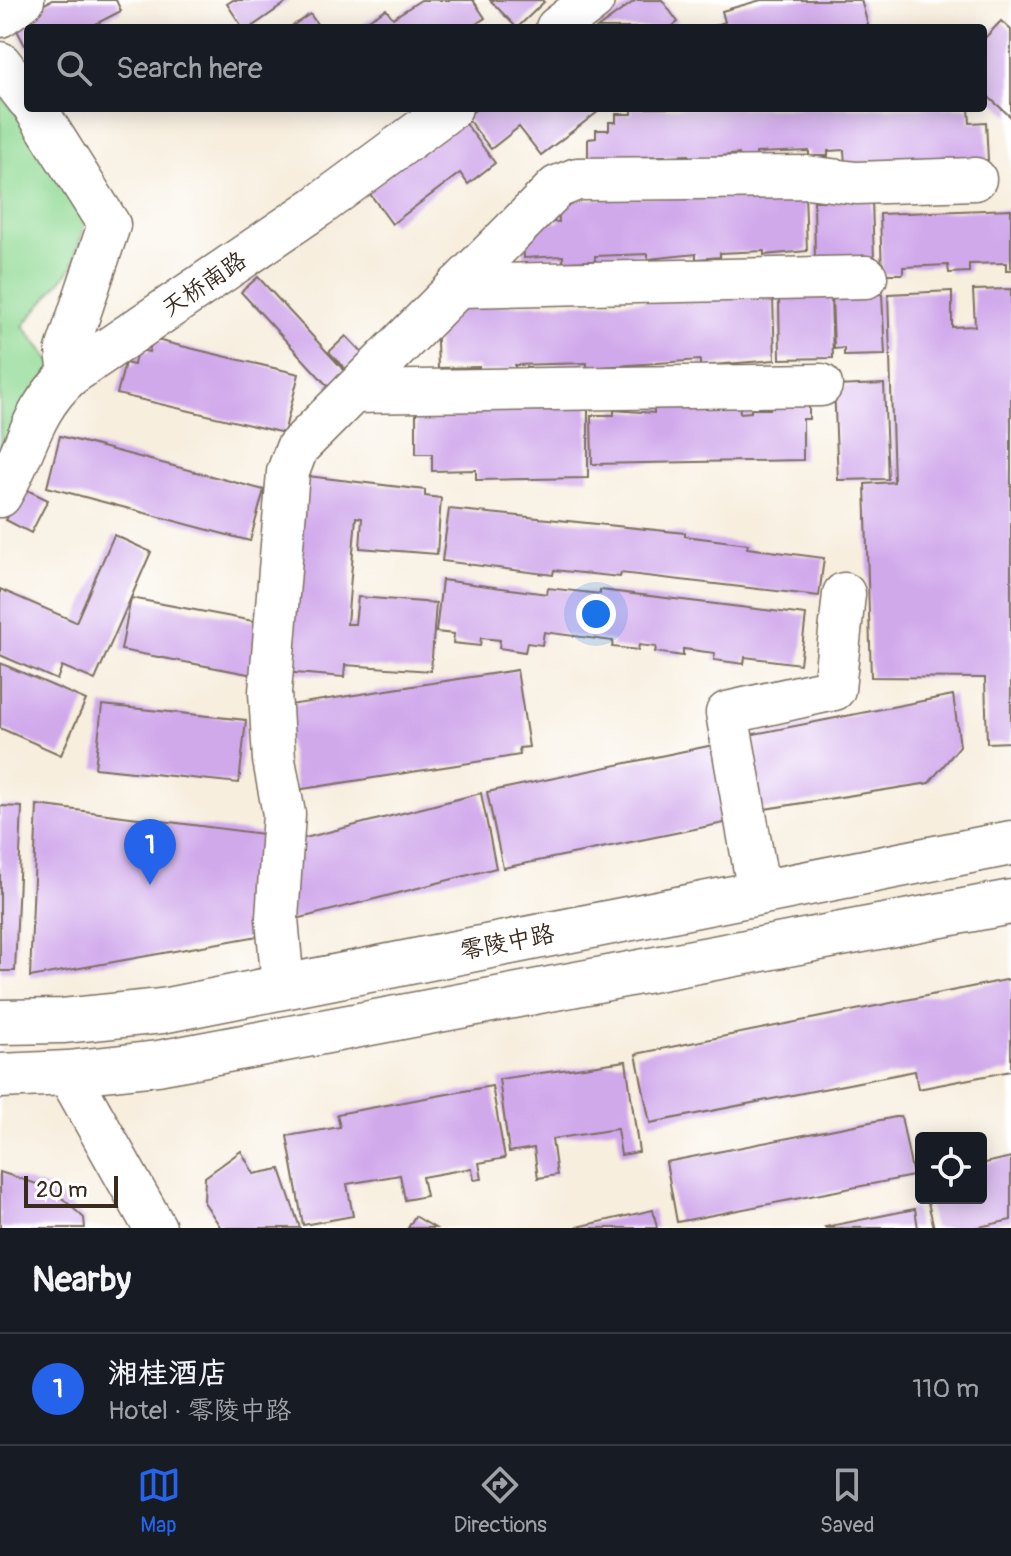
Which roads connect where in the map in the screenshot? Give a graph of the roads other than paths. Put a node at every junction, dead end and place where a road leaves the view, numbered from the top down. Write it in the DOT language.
graph roads {
  1 [pos="23,0"];
  2 [pos="593,0"];
  3 [pos="0,16"];
  4 [pos="562,24"];
  5 [pos="0,63"];
  6 [pos="24,94"];
  7 [pos="38,112"];
  8 [pos="446,112"];
  9 [pos="975,179"];
  10 [pos="866,277"];
  11 [pos="458,286"];
  12 [pos="70,375"];
  13 [pos="821,385"];
  14 [pos="353,392"];
  15 [pos="0,496"];
  16 [pos="844,594"];
  17 [pos="1011,843"];
  18 [pos="759,893"];
  19 [pos="1011,902"];
  20 [pos="283,987"];
  21 [pos="0,1022"];
  22 [pos="68,1073"];
  23 [pos="0,1076"];
  24 [pos="155,1228"];
  1 -- 3 [label="street"];
  2 -- 4 [label="street"];
  5 -- 6 [label="street"];
  7 -- 12 [label="street"];
  8 -- 12 [label="street, 天桥南路"];
  9 -- 11 [label="street"];
  10 -- 11 [label="street"];
  11 -- 14 [label="street"];
  12 -- 15 [label="street, 天桥南路"];
  13 -- 14 [label="street"];
  14 -- 20 [label="street"];
  16 -- 18 [label="street"];
  17 -- 18 [label="main road, 零陵中路"];
  18 -- 20 [label="main road, 零陵中路"];
  19 -- 22 [label="main road"];
  20 -- 21 [label="main road, 零陵中路"];
  22 -- 23 [label="main road"];
  22 -- 24 [label="street"];
}
